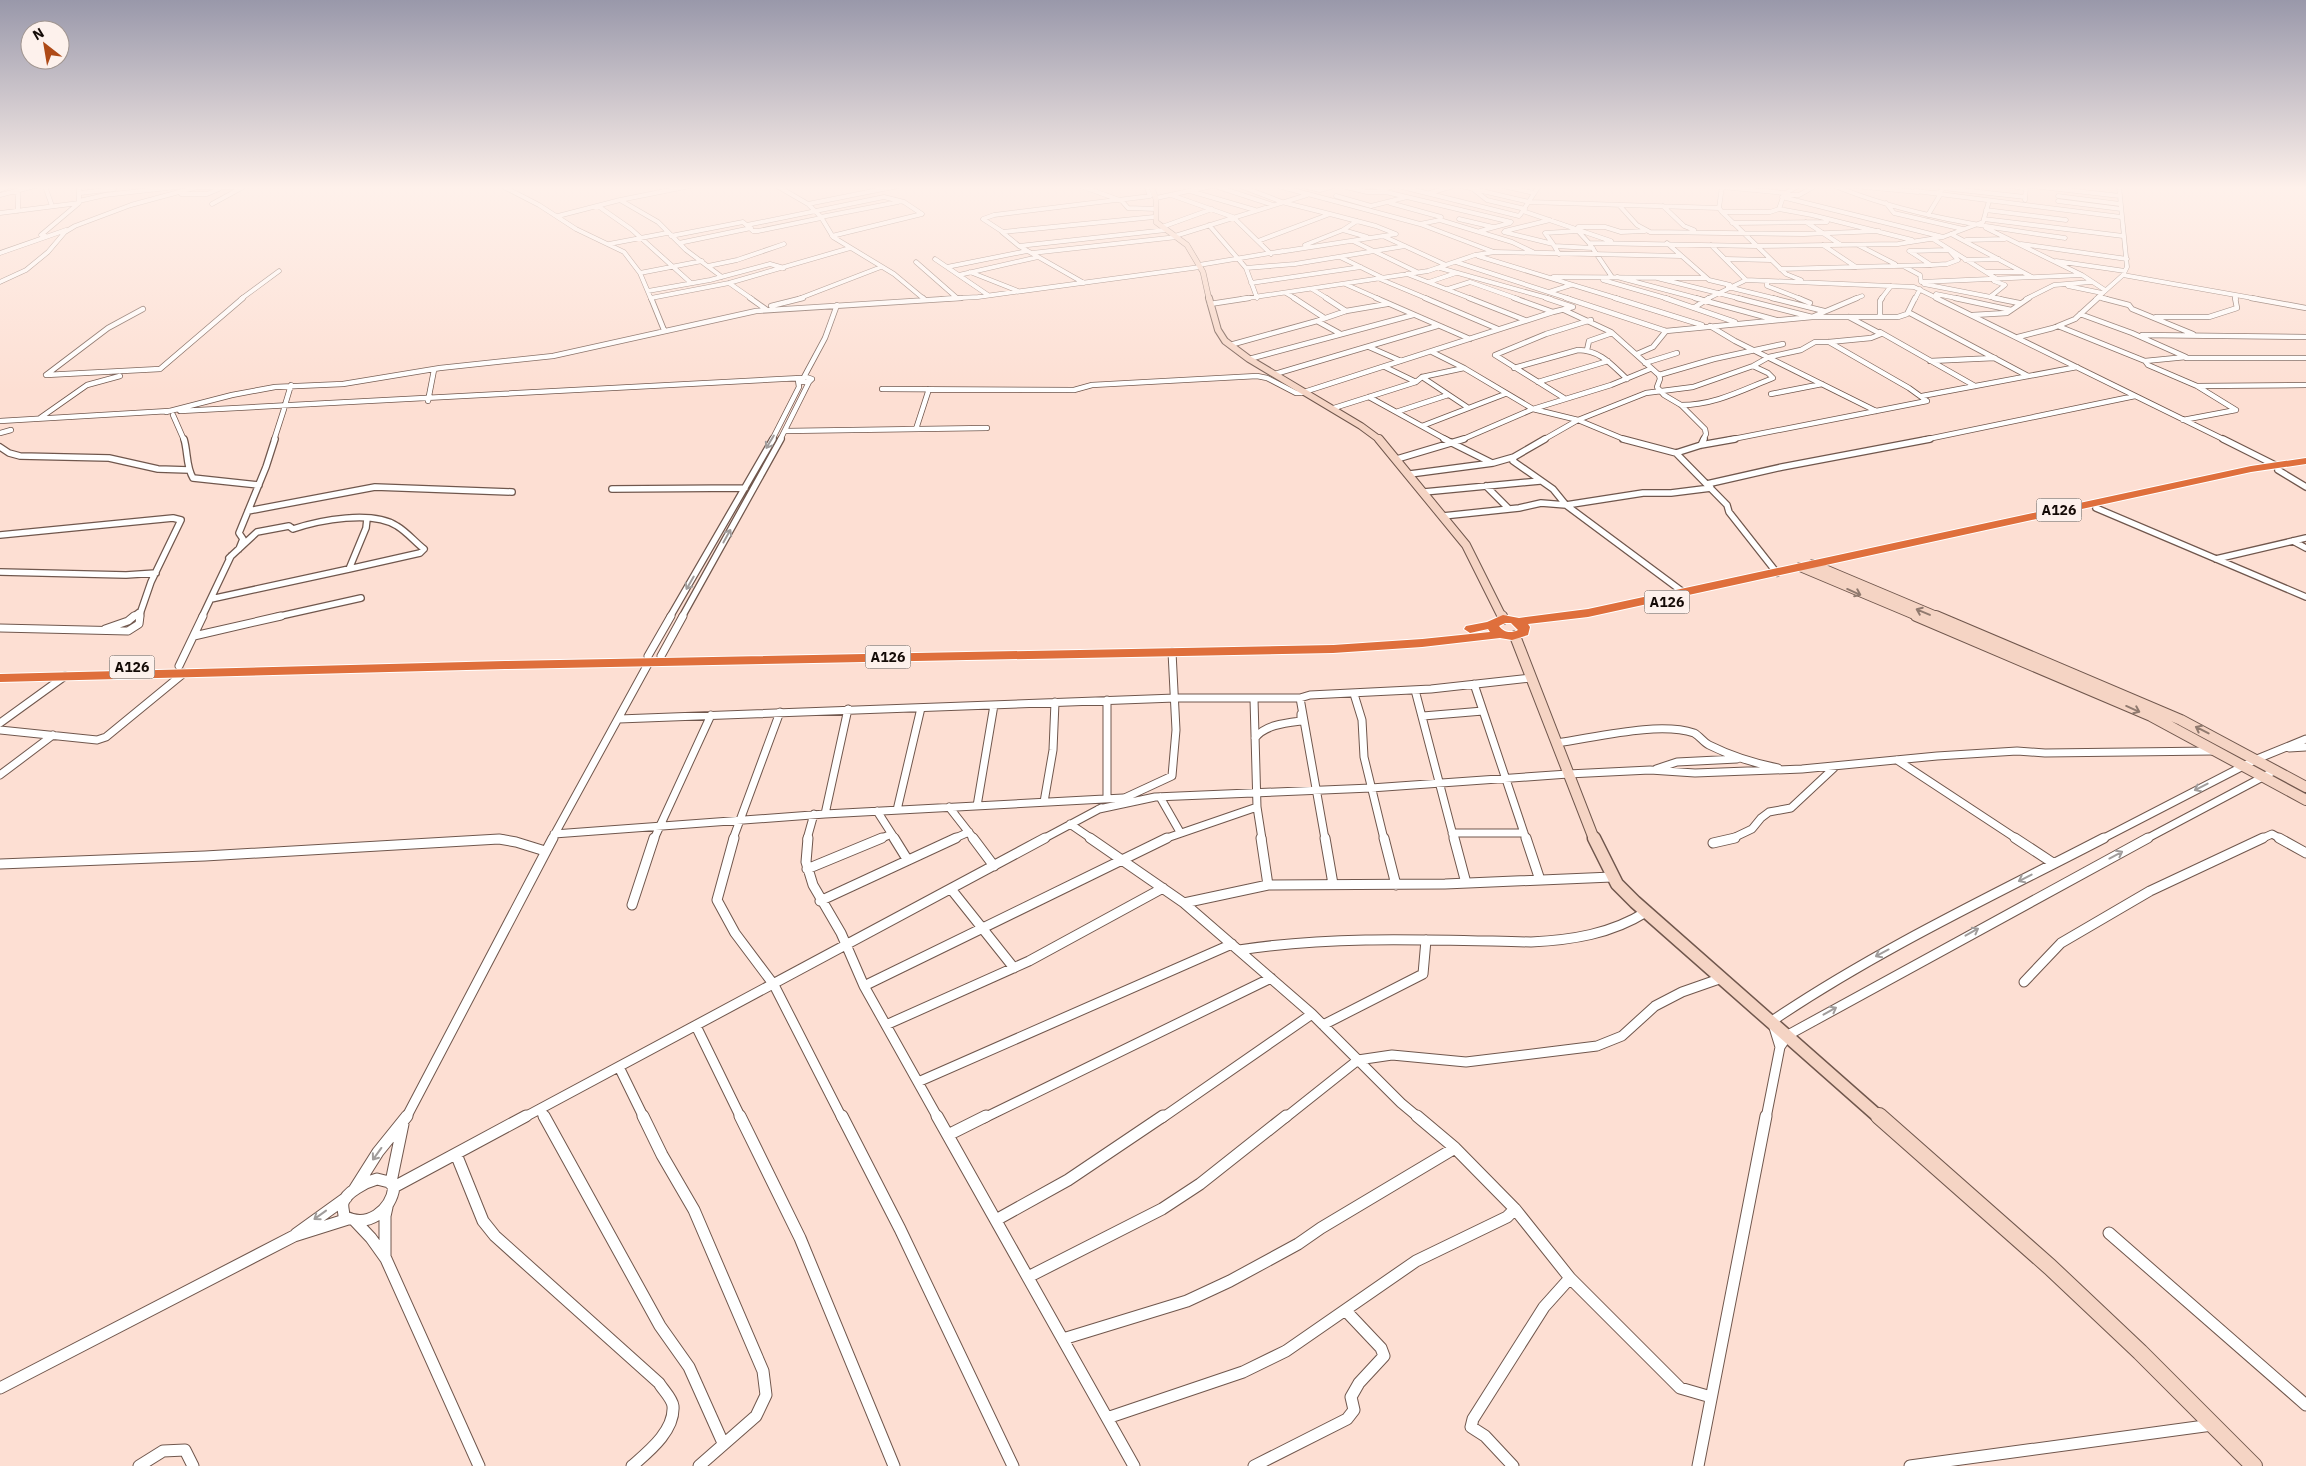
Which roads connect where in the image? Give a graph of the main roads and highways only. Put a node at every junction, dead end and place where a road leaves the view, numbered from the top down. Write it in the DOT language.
graph roads {
  1 [pos="2306,461"];
  2 [pos="2306,466"];
  3 [pos="2277,467"];
  4 [pos="1812,568"];
  5 [pos="1499,626"];
  6 [pos="1519,630"];
  7 [pos="648,660"];
  8 [pos="181,669"];
  9 [pos="0,671"];
  10 [pos="0,678"];
  1 -- 3 [label="highway, A126"];
  2 -- 3 [label="highway, A126"];
  3 -- 4 [label="highway, A126"];
  3 -- 4 [label="highway, A126"];
  4 -- 6 [label="highway, A126"];
  4 -- 6 [label="highway, A126"];
  5 -- 6 [label="highway, A126"];
  5 -- 7 [label="highway, A126"];
  5 -- 7 [label="highway, A126"];
  7 -- 8 [label="highway, A126"];
  8 -- 9 [label="highway, A126"];
  8 -- 10 [label="highway, A126"];
}
